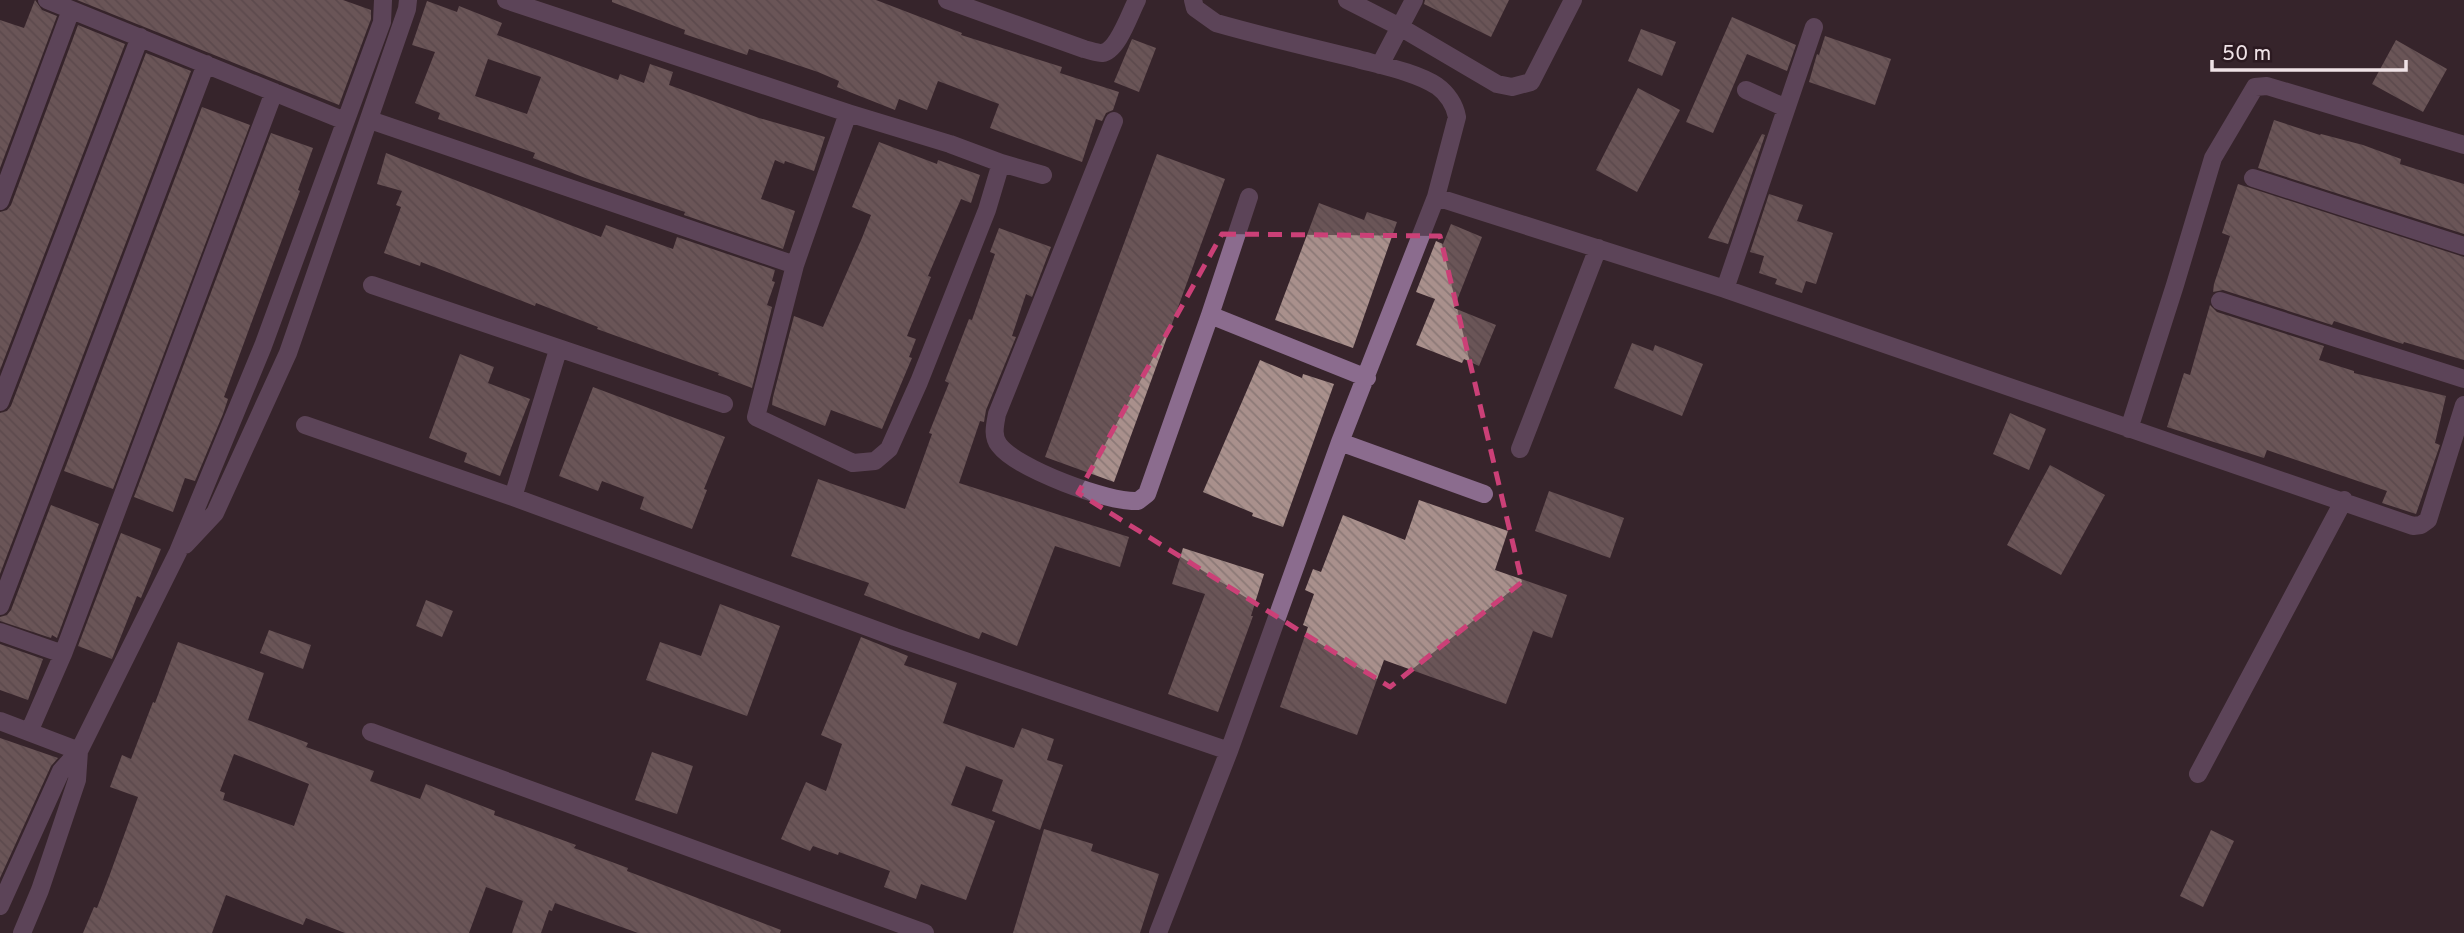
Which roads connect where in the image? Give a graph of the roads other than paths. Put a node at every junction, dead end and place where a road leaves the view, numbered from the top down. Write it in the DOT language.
graph roads {
  1 [pos="47,0"];
  2 [pos="383,0"];
  3 [pos="408,0"];
  4 [pos="506,0"];
  5 [pos="947,0"];
  6 [pos="1137,0"];
  7 [pos="1193,0"];
  8 [pos="1348,0"];
  9 [pos="1414,0"];
  10 [pos="1573,0"];
  11 [pos="71,10"];
  12 [pos="1400,27"];
  13 [pos="1814,27"];
  14 [pos="140,37"];
  15 [pos="206,64"];
  16 [pos="1380,65"];
  17 [pos="1746,90"];
  18 [pos="274,92"];
  19 [pos="1786,108"];
  20 [pos="848,113"];
  21 [pos="370,120"];
  22 [pos="345,121"];
  23 [pos="1114,121"];
  24 [pos="2464,145"];
  25 [pos="1001,163"];
  26 [pos="1043,175"];
  27 [pos="2253,178"];
  28 [pos="1249,197"];
  29 [pos="1436,197"];
  30 [pos="0,201"];
  31 [pos="2464,246"];
  32 [pos="1598,248"];
  33 [pos="795,265"];
  34 [pos="372,285"];
  35 [pos="1725,289"];
  36 [pos="2220,301"];
  37 [pos="1210,315"];
  38 [pos="262,346"];
  39 [pos="558,349"];
  40 [pos="288,353"];
  41 [pos="1367,378"];
  42 [pos="2464,379"];
  43 [pos="0,402"];
  44 [pos="724,404"];
  45 [pos="2464,405"];
  46 [pos="305,425"];
  47 [pos="2129,429"];
  48 [pos="1340,442"];
  49 [pos="1520,449"];
  50 [pos="1484,494"];
  51 [pos="513,498"];
  52 [pos="2344,500"];
  53 [pos="178,552"];
  54 [pos="0,606"];
  55 [pos="0,632"];
  56 [pos="63,654"];
  57 [pos="0,721"];
  58 [pos="29,732"];
  59 [pos="372,732"];
  60 [pos="79,751"];
  61 [pos="1229,751"];
  62 [pos="2198,774"];
  63 [pos="6,876"];
  64 [pos="40,890"];
  65 [pos="0,906"];
  66 [pos="22,933"];
  67 [pos="925,933"];
  68 [pos="1158,933"];
  1 -- 11 [label="street"];
  2 -- 22 [label="street"];
  3 -- 21 [label="street"];
  4 -- 20 [label="street"];
  5 -- 6 [label="street"];
  7 -- 16 [label="street"];
  8 -- 12 [label="street"];
  9 -- 12 [label="street"];
  10 -- 12 [label="street"];
  11 -- 14 [label="street"];
  11 -- 30 [label="street"];
  12 -- 16 [label="street"];
  13 -- 19 [label="street"];
  14 -- 15 [label="street"];
  14 -- 43 [label="street"];
  15 -- 18 [label="street"];
  15 -- 54 [label="street"];
  16 -- 29 [label="street"];
  17 -- 19 [label="street"];
  18 -- 22 [label="street"];
  18 -- 56 [label="street"];
  19 -- 35 [label="street"];
  20 -- 25 [label="street"];
  20 -- 33 [label="street"];
  21 -- 33 [label="street"];
  21 -- 40 [label="street"];
  22 -- 38 [label="street"];
  23 -- 37 [label="street"];
  24 -- 47 [label="street"];
  25 -- 26 [label="street"];
  25 -- 33 [label="street"];
  27 -- 31 [label="street"];
  28 -- 37 [label="street"];
  29 -- 32 [label="street"];
  29 -- 41 [label="street"];
  32 -- 35 [label="street"];
  32 -- 49 [label="street"];
  34 -- 39 [label="street"];
  35 -- 47 [label="street"];
  36 -- 42 [label="street"];
  37 -- 41 [label="street"];
  38 -- 40 [label="street"];
  38 -- 53 [label="street"];
  39 -- 44 [label="street"];
  39 -- 51 [label="street"];
  40 -- 53 [label="street"];
  41 -- 48 [label="street"];
  45 -- 52 [label="street"];
  46 -- 51 [label="street"];
  47 -- 52 [label="street"];
  48 -- 50 [label="street"];
  48 -- 61 [label="street"];
  51 -- 61 [label="street"];
  52 -- 62 [label="street"];
  53 -- 60 [label="street"];
  55 -- 56 [label="street"];
  56 -- 58 [label="street"];
  57 -- 58 [label="street"];
  58 -- 60 [label="street"];
  59 -- 67 [label="street"];
  60 -- 63 [label="street"];
  60 -- 64 [label="street"];
  61 -- 68 [label="street"];
  63 -- 64 [label="street"];
  63 -- 65 [label="street"];
  64 -- 66 [label="street"];
}
